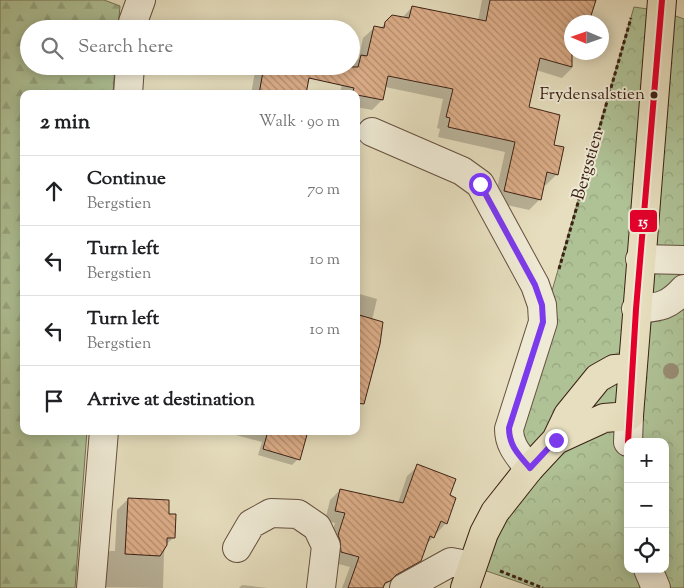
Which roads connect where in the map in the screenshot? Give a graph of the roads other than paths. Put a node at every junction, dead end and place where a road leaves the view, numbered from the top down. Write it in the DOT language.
graph roads {
  1 [pos="141,0"];
  2 [pos="662,0"];
  3 [pos="134,20"];
  4 [pos="129,75"];
  5 [pos="128,90"];
  6 [pos="372,132"];
  7 [pos="640,259"];
  8 [pos="684,260"];
  9 [pos="684,289"];
  10 [pos="636,309"];
  11 [pos="632,368"];
  12 [pos="629,429"];
  13 [pos="104,435"];
  14 [pos="556,440"];
  15 [pos="530,468"];
  16 [pos="237,548"];
  17 [pos="470,572"];
  18 [pos="650,573"];
  19 [pos="91,588"];
  20 [pos="321,588"];
  21 [pos="404,588"];
  22 [pos="656,588"];
  1 -- 3 [label="street"];
  2 -- 7 [label="main road"];
  4 -- 5 [label="street"];
  6 -- 15 [label="street"];
  7 -- 8 [label="street"];
  7 -- 10 [label="main road"];
  9 -- 10 [label="street"];
  10 -- 11 [label="main road"];
  11 -- 12 [label="main road"];
  11 -- 14 [label="main road"];
  12 -- 14 [label="main road"];
  13 -- 19 [label="street"];
  14 -- 15 [label="main road"];
  15 -- 17 [label="main road"];
  16 -- 20 [label="street"];
  17 -- 21 [label="street"];
  18 -- 22 [label="street"];
}
